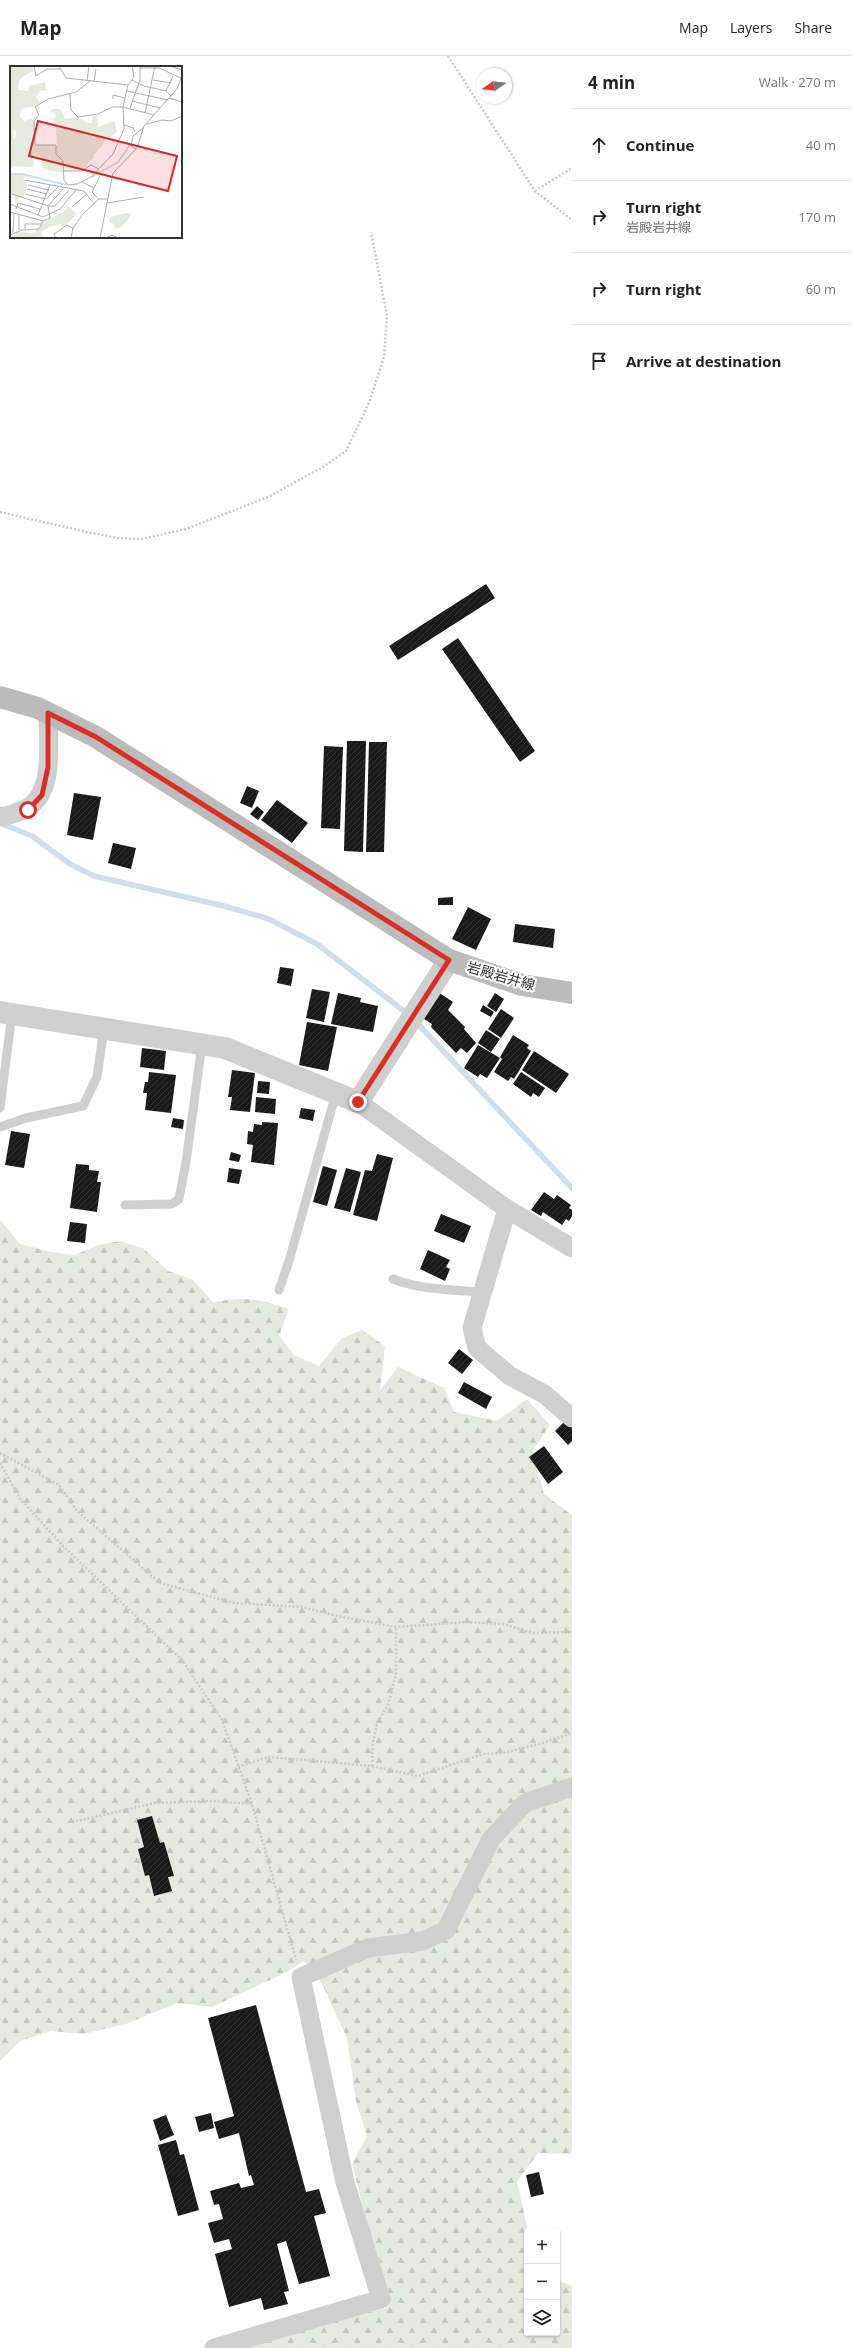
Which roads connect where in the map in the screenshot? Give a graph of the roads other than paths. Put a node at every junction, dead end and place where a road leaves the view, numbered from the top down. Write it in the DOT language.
graph roads {
  1 [pos="0,697"];
  2 [pos="48,713"];
  3 [pos="0,816"];
  4 [pos="449,960"];
  5 [pos="572,993"];
  6 [pos="6,1012"];
  7 [pos="104,1027"];
  8 [pos="202,1044"];
  9 [pos="336,1093"];
  10 [pos="358,1102"];
  11 [pos="0,1108"];
  12 [pos="0,1127"];
  13 [pos="125,1205"];
  14 [pos="507,1209"];
  15 [pos="572,1248"];
  16 [pos="393,1279"];
  17 [pos="279,1290"];
  18 [pos="483,1292"];
  19 [pos="572,1418"];
  20 [pos="572,1787"];
  21 [pos="214,2348"];
  1 -- 2 [label="main road, 岩殿岩井線"];
  2 -- 3 [label="street"];
  2 -- 4 [label="main road, 岩殿岩井線"];
  4 -- 5 [label="main road, 岩殿岩井線"];
  4 -- 10 [label="street"];
  6 -- 7 [label="street"];
  6 -- 11 [label="lane"];
  7 -- 8 [label="street"];
  7 -- 12 [label="lane"];
  8 -- 9 [label="street"];
  8 -- 13 [label="lane"];
  9 -- 10 [label="street"];
  9 -- 17 [label="lane"];
  10 -- 14 [label="street"];
  14 -- 15 [label="street"];
  14 -- 18 [label="street"];
  16 -- 18 [label="lane"];
  18 -- 19 [label="street"];
  20 -- 21 [label="street"];
}
